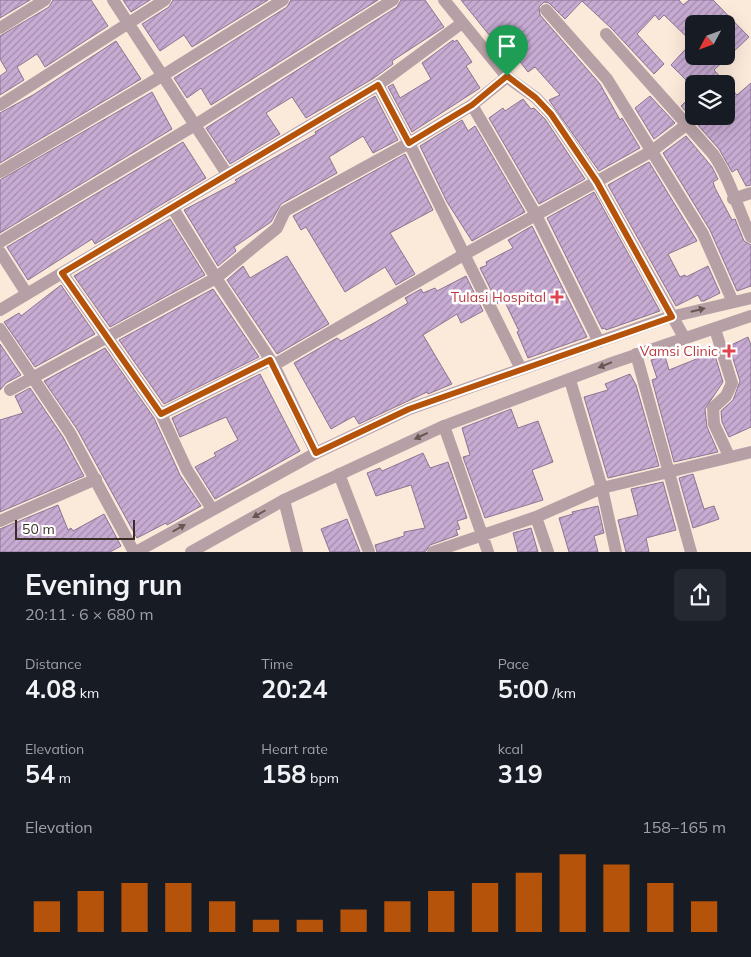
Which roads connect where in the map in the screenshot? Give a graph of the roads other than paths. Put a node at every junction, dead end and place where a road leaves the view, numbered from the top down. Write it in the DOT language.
graph roads {
  1 [pos="46,0"];
  2 [pos="112,0"];
  3 [pos="165,0"];
  4 [pos="283,0"];
  5 [pos="393,0"];
  6 [pos="444,0"];
  7 [pos="546,10"];
  8 [pos="128,23"];
  9 [pos="462,23"];
  10 [pos="0,28"];
  11 [pos="606,34"];
  12 [pos="162,76"];
  13 [pos="507,76"];
  14 [pos="378,85"];
  15 [pos="0,105"];
  16 [pos="472,105"];
  17 [pos="685,124"];
  18 [pos="195,125"];
  19 [pos="686,125"];
  20 [pos="409,143"];
  21 [pos="652,151"];
  22 [pos="0,172"];
  23 [pos="227,174"];
  24 [pos="597,182"];
  25 [pos="751,193"];
  26 [pos="733,199"];
  27 [pos="172,207"];
  28 [pos="536,215"];
  29 [pos="751,238"];
  30 [pos="0,242"];
  31 [pos="0,252"];
  32 [pos="465,254"];
  33 [pos="62,273"];
  34 [pos="216,278"];
  35 [pos="26,294"];
  36 [pos="751,298"];
  37 [pos="733,302"];
  38 [pos="0,310"];
  39 [pos="751,316"];
  40 [pos="672,317"];
  41 [pos="0,329"];
  42 [pos="714,329"];
  43 [pos="108,337"];
  44 [pos="685,339"];
  45 [pos="599,342"];
  46 [pos="636,354"];
  47 [pos="272,362"];
  48 [pos="521,370"];
  49 [pos="34,377"];
  50 [pos="570,380"];
  51 [pos="10,390"];
  52 [pos="161,414"];
  53 [pos="444,426"];
  54 [pos="751,452"];
  55 [pos="316,453"];
  56 [pos="729,456"];
  57 [pos="670,472"];
  58 [pos="339,474"];
  59 [pos="96,479"];
  60 [pos="602,488"];
  61 [pos="284,500"];
  62 [pos="212,509"];
  63 [pos="536,517"];
  64 [pos="0,521"];
  65 [pos="482,536"];
  66 [pos="208,548"];
  67 [pos="135,552"];
  68 [pos="191,552"];
  69 [pos="296,552"];
  70 [pos="369,552"];
  71 [pos="432,552"];
  72 [pos="488,552"];
  73 [pos="548,552"];
  74 [pos="616,552"];
  75 [pos="692,552"];
  1 -- 10 [label="street"];
  2 -- 8 [label="street"];
  3 -- 8 [label="street"];
  4 -- 12 [label="street"];
  5 -- 18 [label="street"];
  6 -- 9 [label="street"];
  7 -- 21 [label="street"];
  8 -- 12 [label="street"];
  8 -- 15 [label="street"];
  9 -- 13 [label="street"];
  9 -- 14 [label="street"];
  11 -- 17 [label="street"];
  12 -- 18 [label="street"];
  12 -- 22 [label="street"];
  13 -- 16 [label="street"];
  13 -- 24 [label="street"];
  14 -- 20 [label="street"];
  14 -- 23 [label="street"];
  16 -- 20 [label="street"];
  16 -- 28 [label="street"];
  18 -- 23 [label="street"];
  18 -- 30 [label="street"];
  19 -- 21 [label="street"];
  19 -- 26 [label="street"];
  20 -- 32 [label="street"];
  20 -- 34 [label="street"];
  21 -- 24 [label="street"];
  21 -- 37 [label="street"];
  23 -- 27 [label="street"];
  24 -- 28 [label="street"];
  24 -- 40 [label="street"];
  25 -- 26 [label="street"];
  26 -- 29 [label="street"];
  27 -- 33 [label="street"];
  27 -- 34 [label="street"];
  28 -- 32 [label="street"];
  28 -- 45 [label="street"];
  31 -- 35 [label="street"];
  32 -- 47 [label="street"];
  32 -- 48 [label="street"];
  33 -- 35 [label="street"];
  33 -- 43 [label="street"];
  34 -- 43 [label="street"];
  34 -- 47 [label="street"];
  35 -- 38 [label="street"];
  36 -- 37 [label="street"];
  40 -- 37 [label="street, one-way"];
  39 -- 42 [label="street"];
  40 -- 44 [label="street"];
  40 -- 45 [label="street"];
  41 -- 49 [label="street"];
  42 -- 44 [label="street"];
  42 -- 56 [label="street"];
  43 -- 49 [label="street"];
  43 -- 52 [label="street"];
  44 -- 46 [label="street"];
  45 -- 48 [label="street"];
  46 -- 50 [label="street, one-way"];
  46 -- 57 [label="street"];
  47 -- 52 [label="street"];
  47 -- 55 [label="street"];
  48 -- 55 [label="street"];
  49 -- 51 [label="street"];
  49 -- 59 [label="street"];
  50 -- 53 [label="street"];
  50 -- 60 [label="street"];
  52 -- 62 [label="street"];
  53 -- 58 [label="street, one-way"];
  53 -- 65 [label="street"];
  54 -- 56 [label="street"];
  55 -- 62 [label="street"];
  56 -- 57 [label="street"];
  57 -- 60 [label="street"];
  57 -- 75 [label="street"];
  58 -- 61 [label="street"];
  58 -- 70 [label="street"];
  59 -- 64 [label="street"];
  59 -- 67 [label="street"];
  60 -- 63 [label="street"];
  60 -- 74 [label="street"];
  61 -- 66 [label="street, one-way"];
  61 -- 69 [label="street"];
  67 -- 62 [label="street, one-way"];
  63 -- 65 [label="street"];
  63 -- 73 [label="street"];
  65 -- 71 [label="street"];
  65 -- 72 [label="street"];
  66 -- 68 [label="street"];
}
